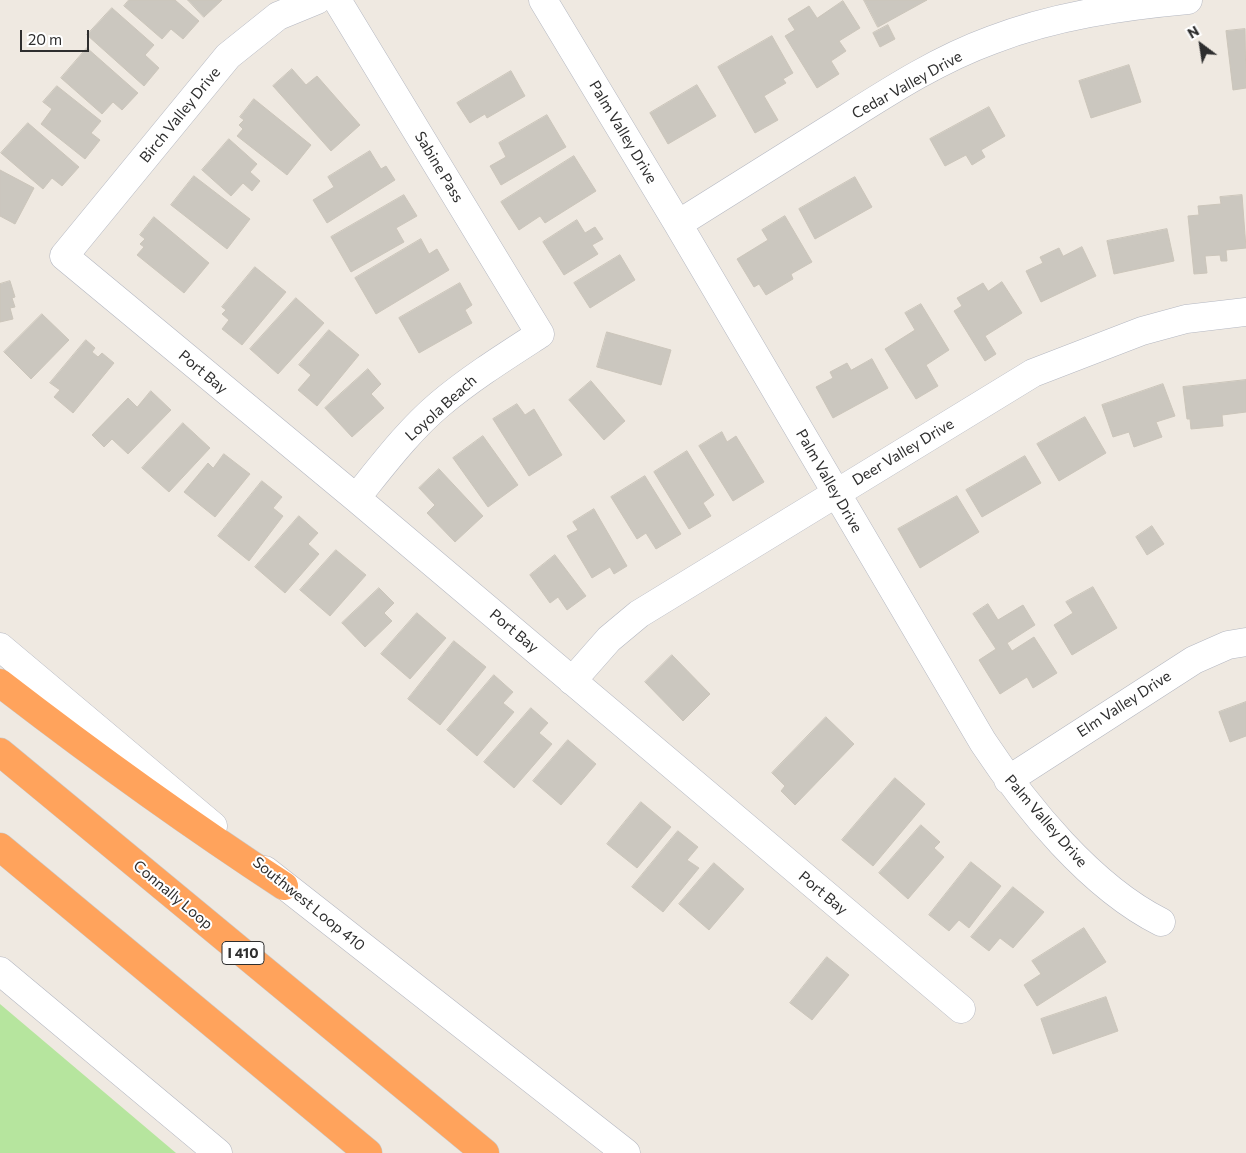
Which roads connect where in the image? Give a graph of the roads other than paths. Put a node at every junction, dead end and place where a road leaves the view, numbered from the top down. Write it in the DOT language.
graph roads {
  1 [pos="318,0"];
  2 [pos="337,0"];
  3 [pos="543,0"];
  4 [pos="1188,0"];
  5 [pos="678,224"];
  6 [pos="64,256"];
  7 [pos="1246,312"];
  8 [pos="540,334"];
  9 [pos="836,493"];
  10 [pos="356,498"];
  11 [pos="1246,642"];
  12 [pos="0,647"];
  13 [pos="572,681"];
  14 [pos="0,683"];
  15 [pos="0,752"];
  16 [pos="1008,780"];
  17 [pos="0,848"];
  18 [pos="284,886"];
  19 [pos="1161,922"];
  20 [pos="0,970"];
  21 [pos="961,1009"];
  22 [pos="218,1153"];
  23 [pos="368,1153"];
  24 [pos="486,1153"];
  25 [pos="626,1153"];
  1 -- 6 [label="street, Birch Valley Drive"];
  2 -- 8 [label="street, Sabine Pass"];
  3 -- 5 [label="street, Palm Valley Drive"];
  4 -- 5 [label="street, Cedar Valley Drive"];
  5 -- 9 [label="street, Palm Valley Drive"];
  6 -- 10 [label="street, Port Bay"];
  7 -- 9 [label="street, Deer Valley Drive"];
  8 -- 10 [label="street, Loyola Beach"];
  9 -- 13 [label="street, Deer Valley Drive"];
  9 -- 16 [label="street, Palm Valley Drive"];
  10 -- 13 [label="street, Port Bay"];
  11 -- 16 [label="street, Elm Valley Drive"];
  12 -- 18 [label="street, Southwest Loop 410"];
  13 -- 21 [label="street, Port Bay"];
  14 -- 18 [label="highway"];
  15 -- 24 [label="highway, Connally Loop / I 410"];
  16 -- 19 [label="street, Palm Valley Drive"];
  17 -- 23 [label="highway"];
  18 -- 25 [label="street, Southwest Loop 410"];
  20 -- 22 [label="street"];
}
